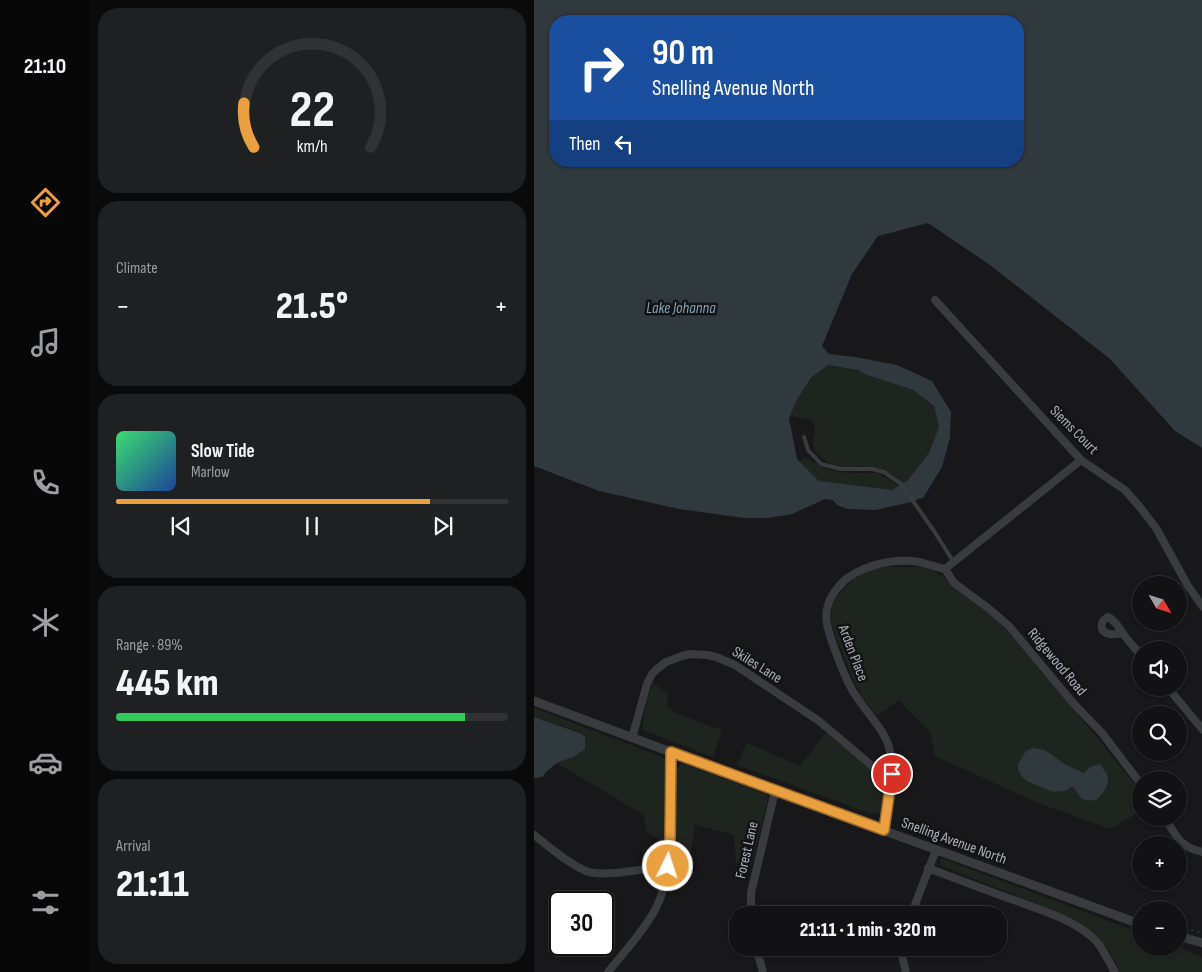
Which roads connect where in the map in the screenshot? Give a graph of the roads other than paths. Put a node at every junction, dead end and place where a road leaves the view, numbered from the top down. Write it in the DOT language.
graph roads {
  1 [pos="935,300"];
  2 [pos="804,437"];
  3 [pos="1081,460"];
  4 [pos="953,562"];
  5 [pos="944,569"];
  6 [pos="1202,607"];
  7 [pos="1122,634"];
  8 [pos="1132,645"];
  9 [pos="1174,696"];
  10 [pos="534,701"];
  11 [pos="1202,730"];
  12 [pos="632,738"];
  13 [pos="671,752"];
  14 [pos="1132,772"];
  15 [pos="891,782"];
  16 [pos="775,791"];
  17 [pos="1170,826"];
  18 [pos="884,830"];
  19 [pos="534,835"];
  20 [pos="936,850"];
  21 [pos="1202,852"];
  22 [pos="668,866"];
  23 [pos="928,868"];
  24 [pos="751,906"];
  25 [pos="915,906"];
  26 [pos="1132,921"];
  27 [pos="1187,939"];
  28 [pos="1202,943"];
  29 [pos="758,956"];
  30 [pos="903,956"];
  31 [pos="608,972"];
  32 [pos="763,972"];
  33 [pos="906,972"];
  34 [pos="1115,972"];
  1 -- 3 [label="street, Siems Court"];
  2 -- 4 [label="lane"];
  3 -- 4 [label="street"];
  3 -- 6 [label="street, Siems Court"];
  4 -- 5 [label="street"];
  5 -- 14 [label="street, Ridgewood Road"];
  5 -- 15 [label="street, Arden Place"];
  7 -- 8 [label="street"];
  9 -- 11 [label="street"];
  10 -- 12 [label="street, Snelling Avenue North"];
  12 -- 13 [label="street, Snelling Avenue North"];
  12 -- 15 [label="street, Skiles Lane"];
  13 -- 16 [label="street, Snelling Avenue North"];
  13 -- 22 [label="street"];
  15 -- 18 [label="street, Arden Place"];
  16 -- 18 [label="street, Snelling Avenue North"];
  16 -- 24 [label="street, Forest Lane"];
  17 -- 21 [label="street"];
  18 -- 20 [label="street, Snelling Avenue North"];
  19 -- 22 [label="street"];
  20 -- 23 [label="street"];
  20 -- 26 [label="street, Snelling Avenue North"];
  22 -- 31 [label="street"];
  23 -- 25 [label="street"];
  23 -- 34 [label="street"];
  27 -- 28 [label="street"];
  29 -- 32 [label="street"];
  30 -- 33 [label="street"];
}
